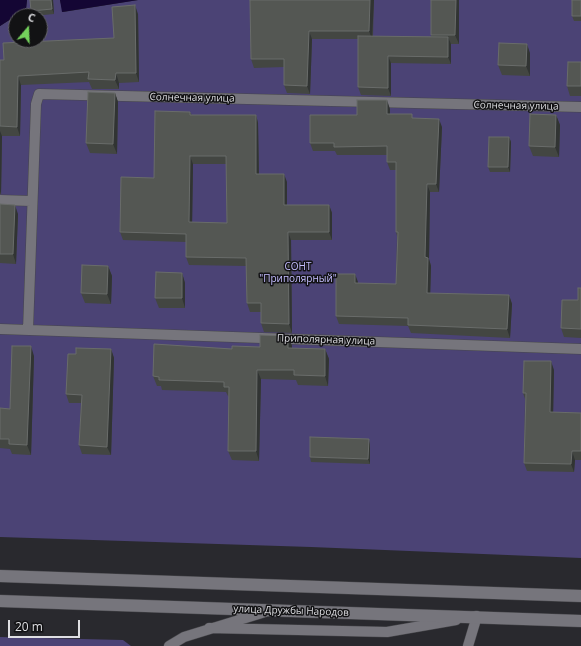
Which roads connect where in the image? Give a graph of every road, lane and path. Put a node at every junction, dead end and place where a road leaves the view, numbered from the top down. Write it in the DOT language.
graph roads {
  1 [pos="581,108"];
  2 [pos="0,200"];
  3 [pos="31,201"];
  4 [pos="0,329"];
  5 [pos="28,330"];
  6 [pos="581,349"];
  7 [pos="0,576"];
  8 [pos="581,596"];
  9 [pos="0,601"];
  10 [pos="25,602"];
  11 [pos="0,607"];
  12 [pos="273,610"];
  13 [pos="477,616"];
  14 [pos="581,622"];
  15 [pos="209,628"];
  16 [pos="169,646"];
  17 [pos="468,646"];
  1 -- 3 [label="lane, Солнечная улица"];
  2 -- 3 [label="lane"];
  3 -- 5 [label="lane, Солнечная улица"];
  4 -- 5 [label="lane, Приполярная улица"];
  5 -- 6 [label="lane, Приполярная улица"];
  7 -- 8 [label="main road"];
  9 -- 10 [label="main road, улица Дружбы Народов"];
  10 -- 11 [label="lane"];
  10 -- 12 [label="main road, улица Дружбы Народов"];
  12 -- 13 [label="main road, улица Дружбы Народов"];
  12 -- 15 [label="lane"];
  13 -- 14 [label="main road, улица Дружбы Народов"];
  13 -- 15 [label="lane"];
  13 -- 17 [label="lane"];
  15 -- 16 [label="lane"];
}
